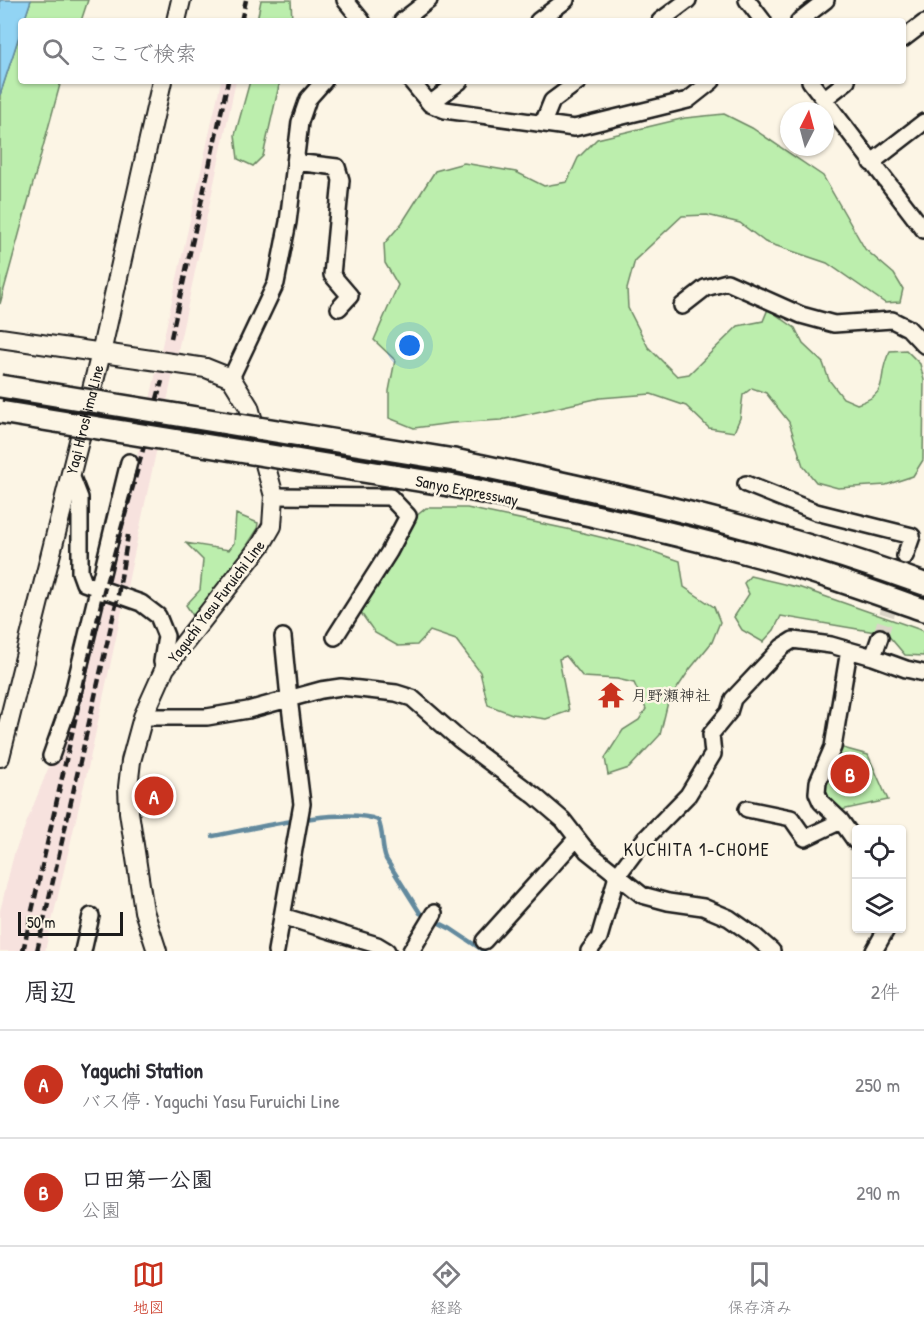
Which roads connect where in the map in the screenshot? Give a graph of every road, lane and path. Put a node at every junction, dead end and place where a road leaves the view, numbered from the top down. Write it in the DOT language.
graph roads {
  1 [pos="181,0"];
  2 [pos="345,0"];
  3 [pos="429,0"];
  4 [pos="566,0"];
  5 [pos="688,0"];
  6 [pos="747,0"];
  7 [pos="826,0"];
  8 [pos="177,18"];
  9 [pos="360,18"];
  10 [pos="406,18"];
  11 [pos="542,18"];
  12 [pos="664,18"];
  13 [pos="761,18"];
  14 [pos="803,18"];
  15 [pos="924,23"];
  16 [pos="906,37"];
  17 [pos="161,84"];
  18 [pos="321,84"];
  19 [pos="413,84"];
  20 [pos="456,84"];
  21 [pos="575,84"];
  22 [pos="707,84"];
  23 [pos="812,84"];
  24 [pos="844,84"];
  25 [pos="824,99"];
  26 [pos="430,104"];
  27 [pos="924,122"];
  28 [pos="543,123"];
  29 [pos="295,162"];
  30 [pos="871,163"];
  31 [pos="923,226"];
  32 [pos="682,306"];
  33 [pos="339,308"];
  34 [pos="0,338"];
  35 [pos="924,345"];
  36 [pos="101,353"];
  37 [pos="231,378"];
  38 [pos="0,386"];
  39 [pos="0,412"];
  40 [pos="129,462"];
  41 [pos="71,474"];
  42 [pos="746,484"];
  43 [pos="274,496"];
  44 [pos="905,556"];
  45 [pos="924,584"];
  46 [pos="99,588"];
  47 [pos="924,610"];
  48 [pos="283,637"];
  49 [pos="335,637"];
  50 [pos="880,637"];
  51 [pos="849,650"];
  52 [pos="873,657"];
  53 [pos="165,668"];
  54 [pos="924,673"];
  55 [pos="289,698"];
  56 [pos="143,717"];
  57 [pos="51,756"];
  58 [pos="0,757"];
  59 [pos="747,809"];
  60 [pos="841,821"];
  61 [pos="852,836"];
  62 [pos="577,838"];
  63 [pos="617,876"];
  64 [pos="434,913"];
  65 [pos="91,916"];
  66 [pos="282,916"];
  67 [pos="884,933"];
  68 [pos="484,940"];
  69 [pos="83,951"];
  70 [pos="157,951"];
  71 [pos="276,951"];
  72 [pos="387,951"];
  73 [pos="411,951"];
  74 [pos="589,951"];
  75 [pos="772,951"];
  76 [pos="874,951"];
  1 -- 8 [label="main road"];
  2 -- 9 [label="street"];
  3 -- 10 [label="street"];
  4 -- 11 [label="street"];
  5 -- 12 [label="street"];
  6 -- 13 [label="street"];
  7 -- 14 [label="street"];
  15 -- 16 [label="street"];
  17 -- 36 [label="main road, Yagi Hiroshima Line"];
  18 -- 29 [label="street"];
  19 -- 26 [label="street"];
  20 -- 26 [label="street"];
  21 -- 28 [label="street"];
  22 -- 28 [label="street"];
  23 -- 25 [label="street"];
  24 -- 25 [label="street"];
  25 -- 30 [label="street"];
  26 -- 28 [label="street"];
  27 -- 30 [label="street"];
  29 -- 33 [label="street"];
  29 -- 37 [label="street"];
  30 -- 31 [label="street"];
  32 -- 35 [label="street"];
  34 -- 36 [label="main road"];
  36 -- 37 [label="main road"];
  36 -- 41 [label="main road, Yagi Hiroshima Line"];
  37 -- 43 [label="main road, Yaguchi Yasu Furuichi Line"];
  38 -- 45 [label="highway, Sanyo Expressway, bridge"];
  39 -- 47 [label="highway, Sanyo Expressway, bridge"];
  40 -- 46 [label="street"];
  41 -- 46 [label="street"];
  41 -- 58 [label="main road, Yagi Hiroshima Line"];
  42 -- 44 [label="street"];
  43 -- 49 [label="street"];
  43 -- 53 [label="main road, Yaguchi Yasu Furuichi Line"];
  46 -- 53 [label="street"];
  46 -- 57 [label="street"];
  48 -- 55 [label="street"];
  50 -- 52 [label="street"];
  51 -- 52 [label="street"];
  51 -- 60 [label="street"];
  51 -- 63 [label="street"];
  52 -- 54 [label="street"];
  53 -- 56 [label="main road, Yaguchi Yasu Furuichi Line"];
  55 -- 56 [label="street"];
  55 -- 62 [label="street"];
  55 -- 66 [label="street"];
  56 -- 70 [label="main road, Yaguchi Yasu Furuichi Line"];
  59 -- 60 [label="street"];
  60 -- 61 [label="street"];
  62 -- 63 [label="street"];
  62 -- 68 [label="street"];
  63 -- 74 [label="street"];
  63 -- 75 [label="street"];
  64 -- 73 [label="street"];
  65 -- 69 [label="street"];
  66 -- 71 [label="street"];
  66 -- 72 [label="street"];
  67 -- 76 [label="street"];
}
